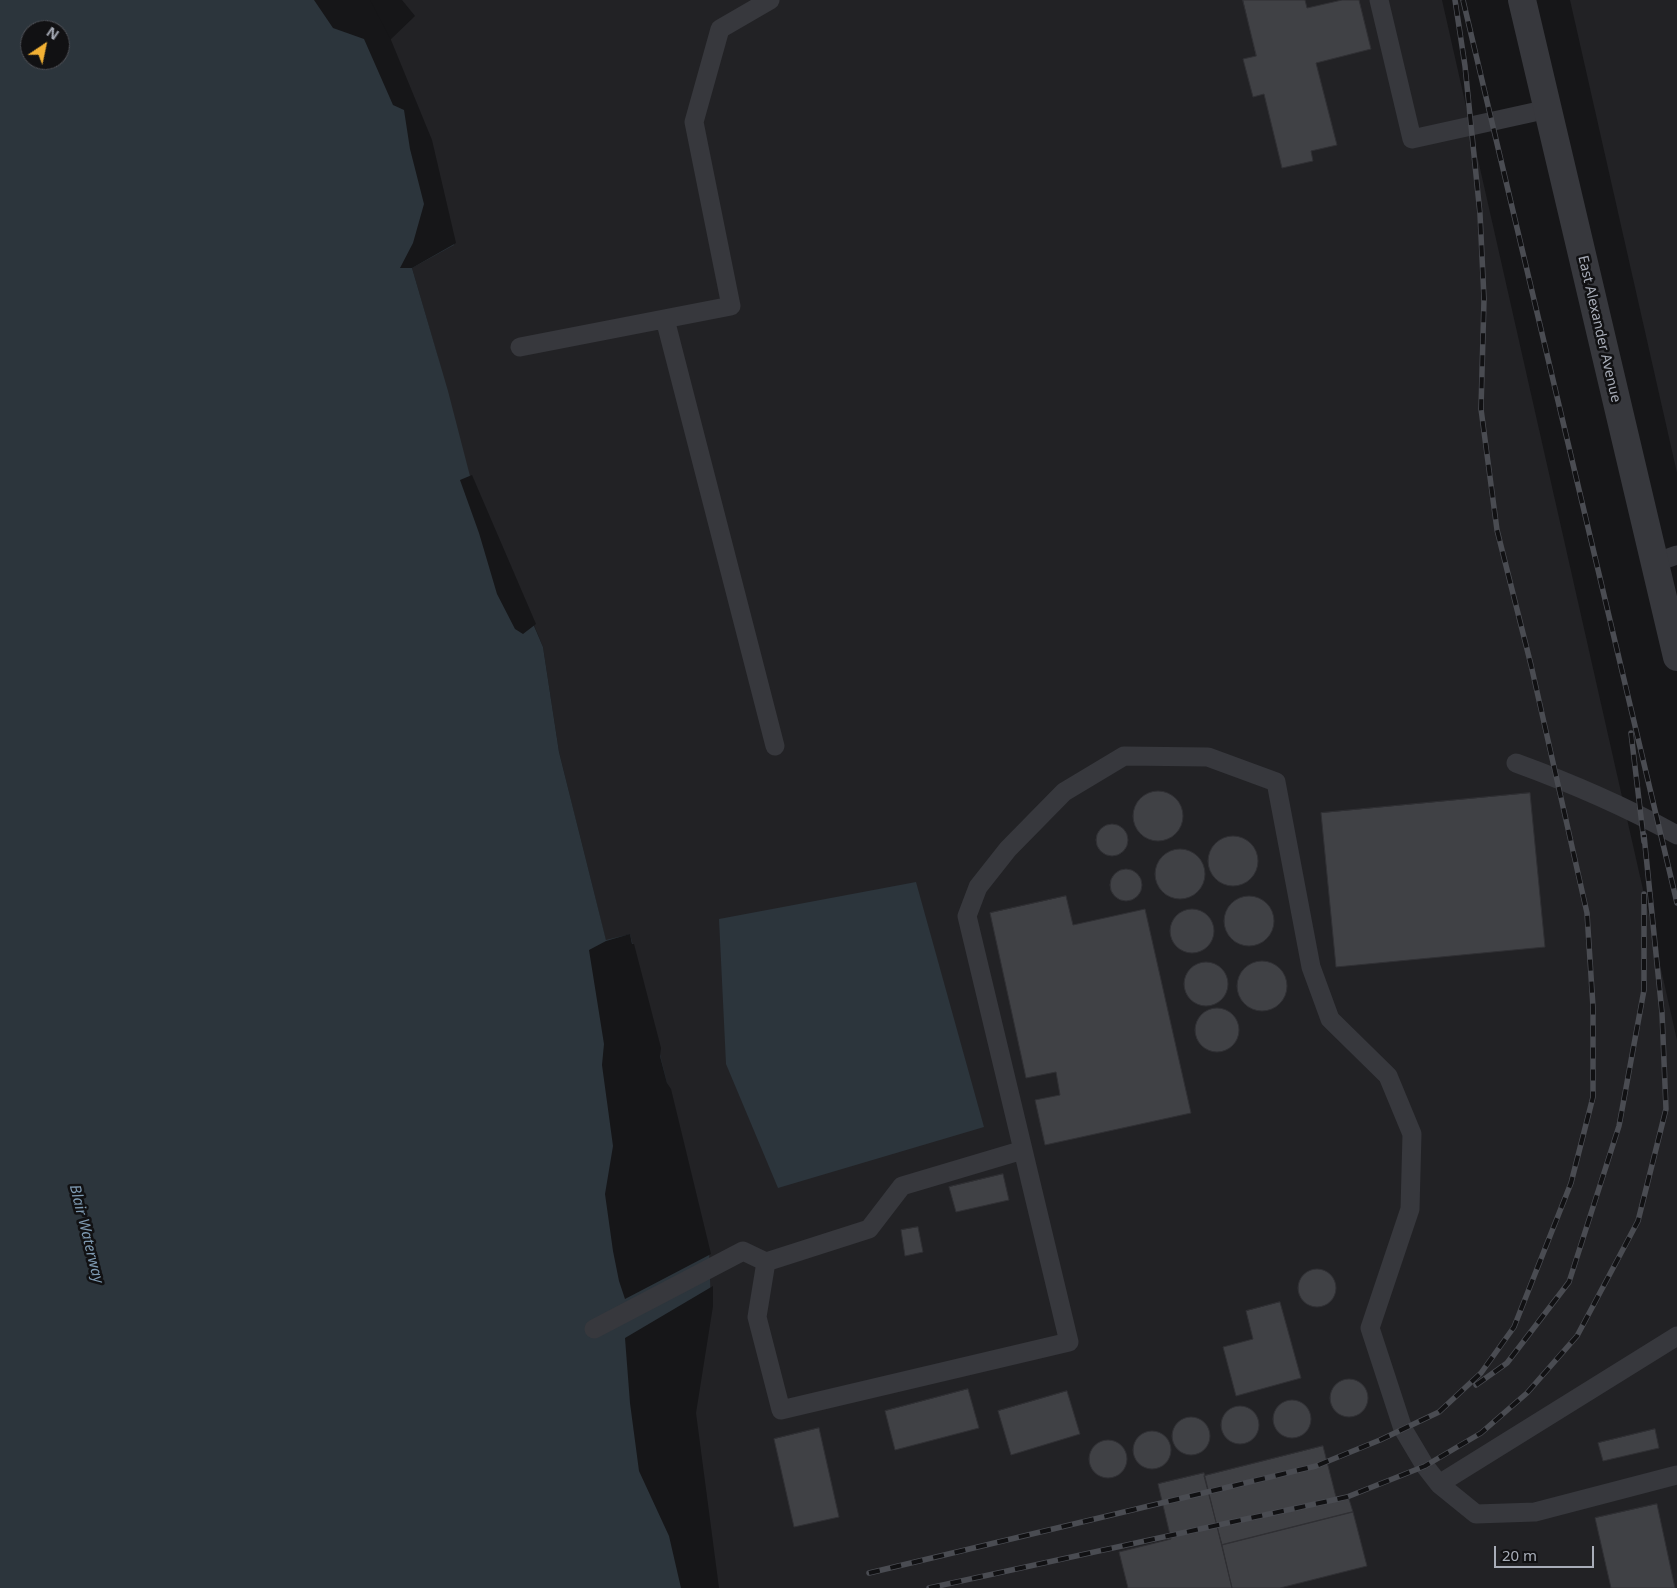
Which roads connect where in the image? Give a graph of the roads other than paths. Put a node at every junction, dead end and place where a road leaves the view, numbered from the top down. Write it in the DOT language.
graph roads {
  1 [pos="770,0"];
  2 [pos="1379,0"];
  3 [pos="1522,0"];
  4 [pos="1548,109"];
  5 [pos="664,319"];
  6 [pos="520,347"];
  7 [pos="1665,559"];
  8 [pos="1673,626"];
  9 [pos="1677,657"];
  10 [pos="775,746"];
  11 [pos="1516,763"];
  12 [pos="1677,835"];
  13 [pos="1023,1150"];
  14 [pos="766,1262"];
  15 [pos="594,1329"];
  16 [pos="1677,1336"];
  17 [pos="1677,1475"];
  18 [pos="1439,1484"];
  1 -- 5 [label="lane"];
  2 -- 4 [label="lane"];
  3 -- 4 [label="street, East Alexander Avenue"];
  4 -- 7 [label="street, East Alexander Avenue"];
  5 -- 6 [label="lane"];
  5 -- 10 [label="lane"];
  7 -- 8 [label="street, East Alexander Avenue"];
  8 -- 9 [label="street, East Alexander Avenue"];
  11 -- 12 [label="lane"];
  13 -- 14 [label="lane"];
  13 -- 14 [label="lane"];
  13 -- 18 [label="lane"];
  14 -- 15 [label="lane"];
  16 -- 18 [label="lane"];
  17 -- 18 [label="lane"];
}
